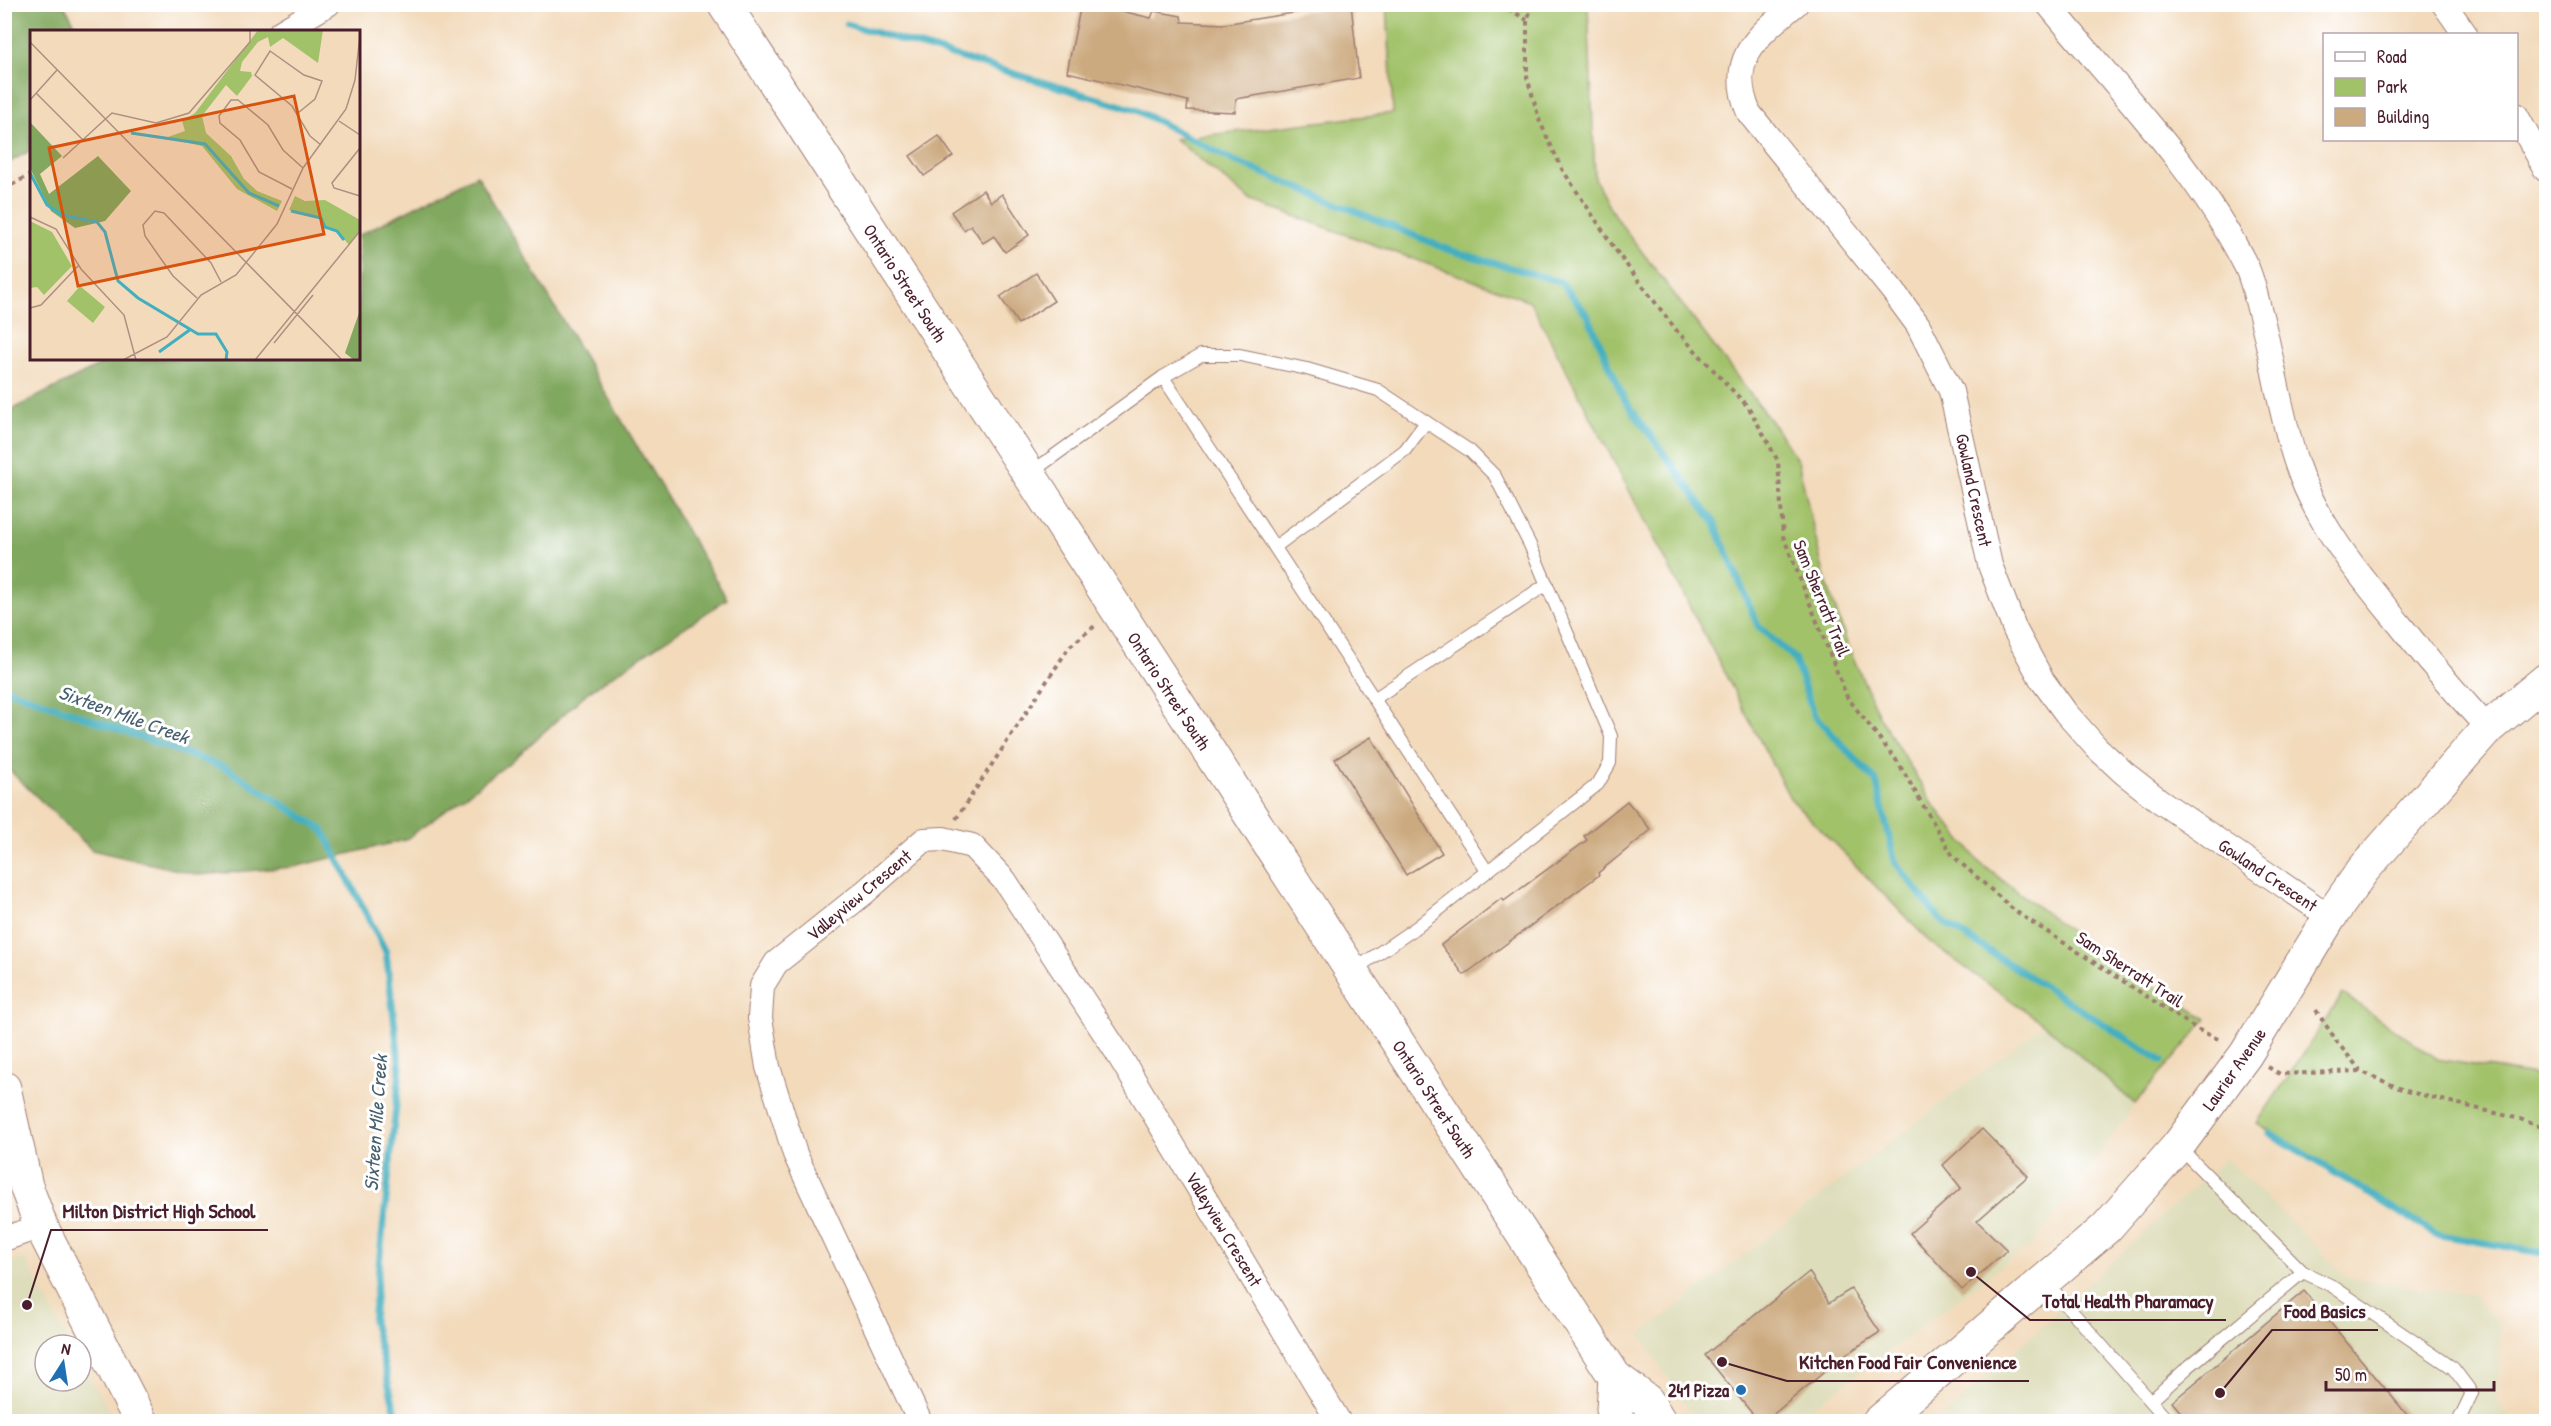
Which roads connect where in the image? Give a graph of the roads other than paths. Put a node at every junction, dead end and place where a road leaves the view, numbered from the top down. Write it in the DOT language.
graph roads {
  1 [pos="328,4"];
  2 [pos="724,4"];
  3 [pos="1796,4"];
  4 [pos="2048,4"];
  5 [pos="2444,4"];
  6 [pos="284,30"];
  7 [pos="2464,33"];
  8 [pos="2518,117"];
  9 [pos="2547,170"];
  10 [pos="1163,377"];
  11 [pos="1426,422"];
  12 [pos="1028,474"];
  13 [pos="1275,547"];
  14 [pos="1547,584"];
  15 [pos="2547,680"];
  16 [pos="1374,699"];
  17 [pos="2488,728"];
  18 [pos="1487,871"];
  19 [pos="2330,917"];
  20 [pos="1351,972"];
  21 [pos="4,1088"];
  22 [pos="2178,1146"];
  23 [pos="41,1226"];
  24 [pos="4,1239"];
  25 [pos="2303,1272"];
  26 [pos="2045,1281"];
  27 [pos="1615,1377"];
  28 [pos="2151,1401"];
  29 [pos="141,1422"];
  30 [pos="920,1422"];
  31 [pos="1339,1422"];
  32 [pos="1620,1422"];
  33 [pos="1660,1422"];
  34 [pos="1879,1422"];
  35 [pos="2169,1422"];
  36 [pos="2458,1422"];
  1 -- 6 [label="street"];
  2 -- 12 [label="main road, Ontario Street South"];
  3 -- 19 [label="street, Gowland Crescent"];
  4 -- 17 [label="street"];
  5 -- 7 [label="street"];
  8 -- 9 [label="street"];
  10 -- 11 [label="lane"];
  10 -- 12 [label="lane"];
  10 -- 13 [label="lane"];
  11 -- 13 [label="lane"];
  11 -- 14 [label="lane"];
  12 -- 20 [label="main road, Ontario Street South"];
  13 -- 16 [label="lane"];
  14 -- 16 [label="lane"];
  14 -- 18 [label="lane"];
  15 -- 17 [label="main road, Laurier Avenue"];
  16 -- 18 [label="lane"];
  17 -- 19 [label="main road, Laurier Avenue"];
  18 -- 20 [label="lane"];
  19 -- 22 [label="main road, Laurier Avenue"];
  20 -- 27 [label="main road, Ontario Street South"];
  21 -- 23 [label="main road"];
  22 -- 25 [label="lane"];
  22 -- 26 [label="main road, Laurier Avenue"];
  23 -- 24 [label="street"];
  23 -- 29 [label="main road"];
  25 -- 28 [label="lane"];
  25 -- 36 [label="lane"];
  26 -- 28 [label="lane"];
  26 -- 34 [label="main road, Laurier Avenue"];
  27 -- 32 [label="main road"];
  27 -- 33 [label="main road, Ontario Street South"];
  28 -- 35 [label="lane"];
  30 -- 31 [label="street, Valleyview Crescent"];
}
